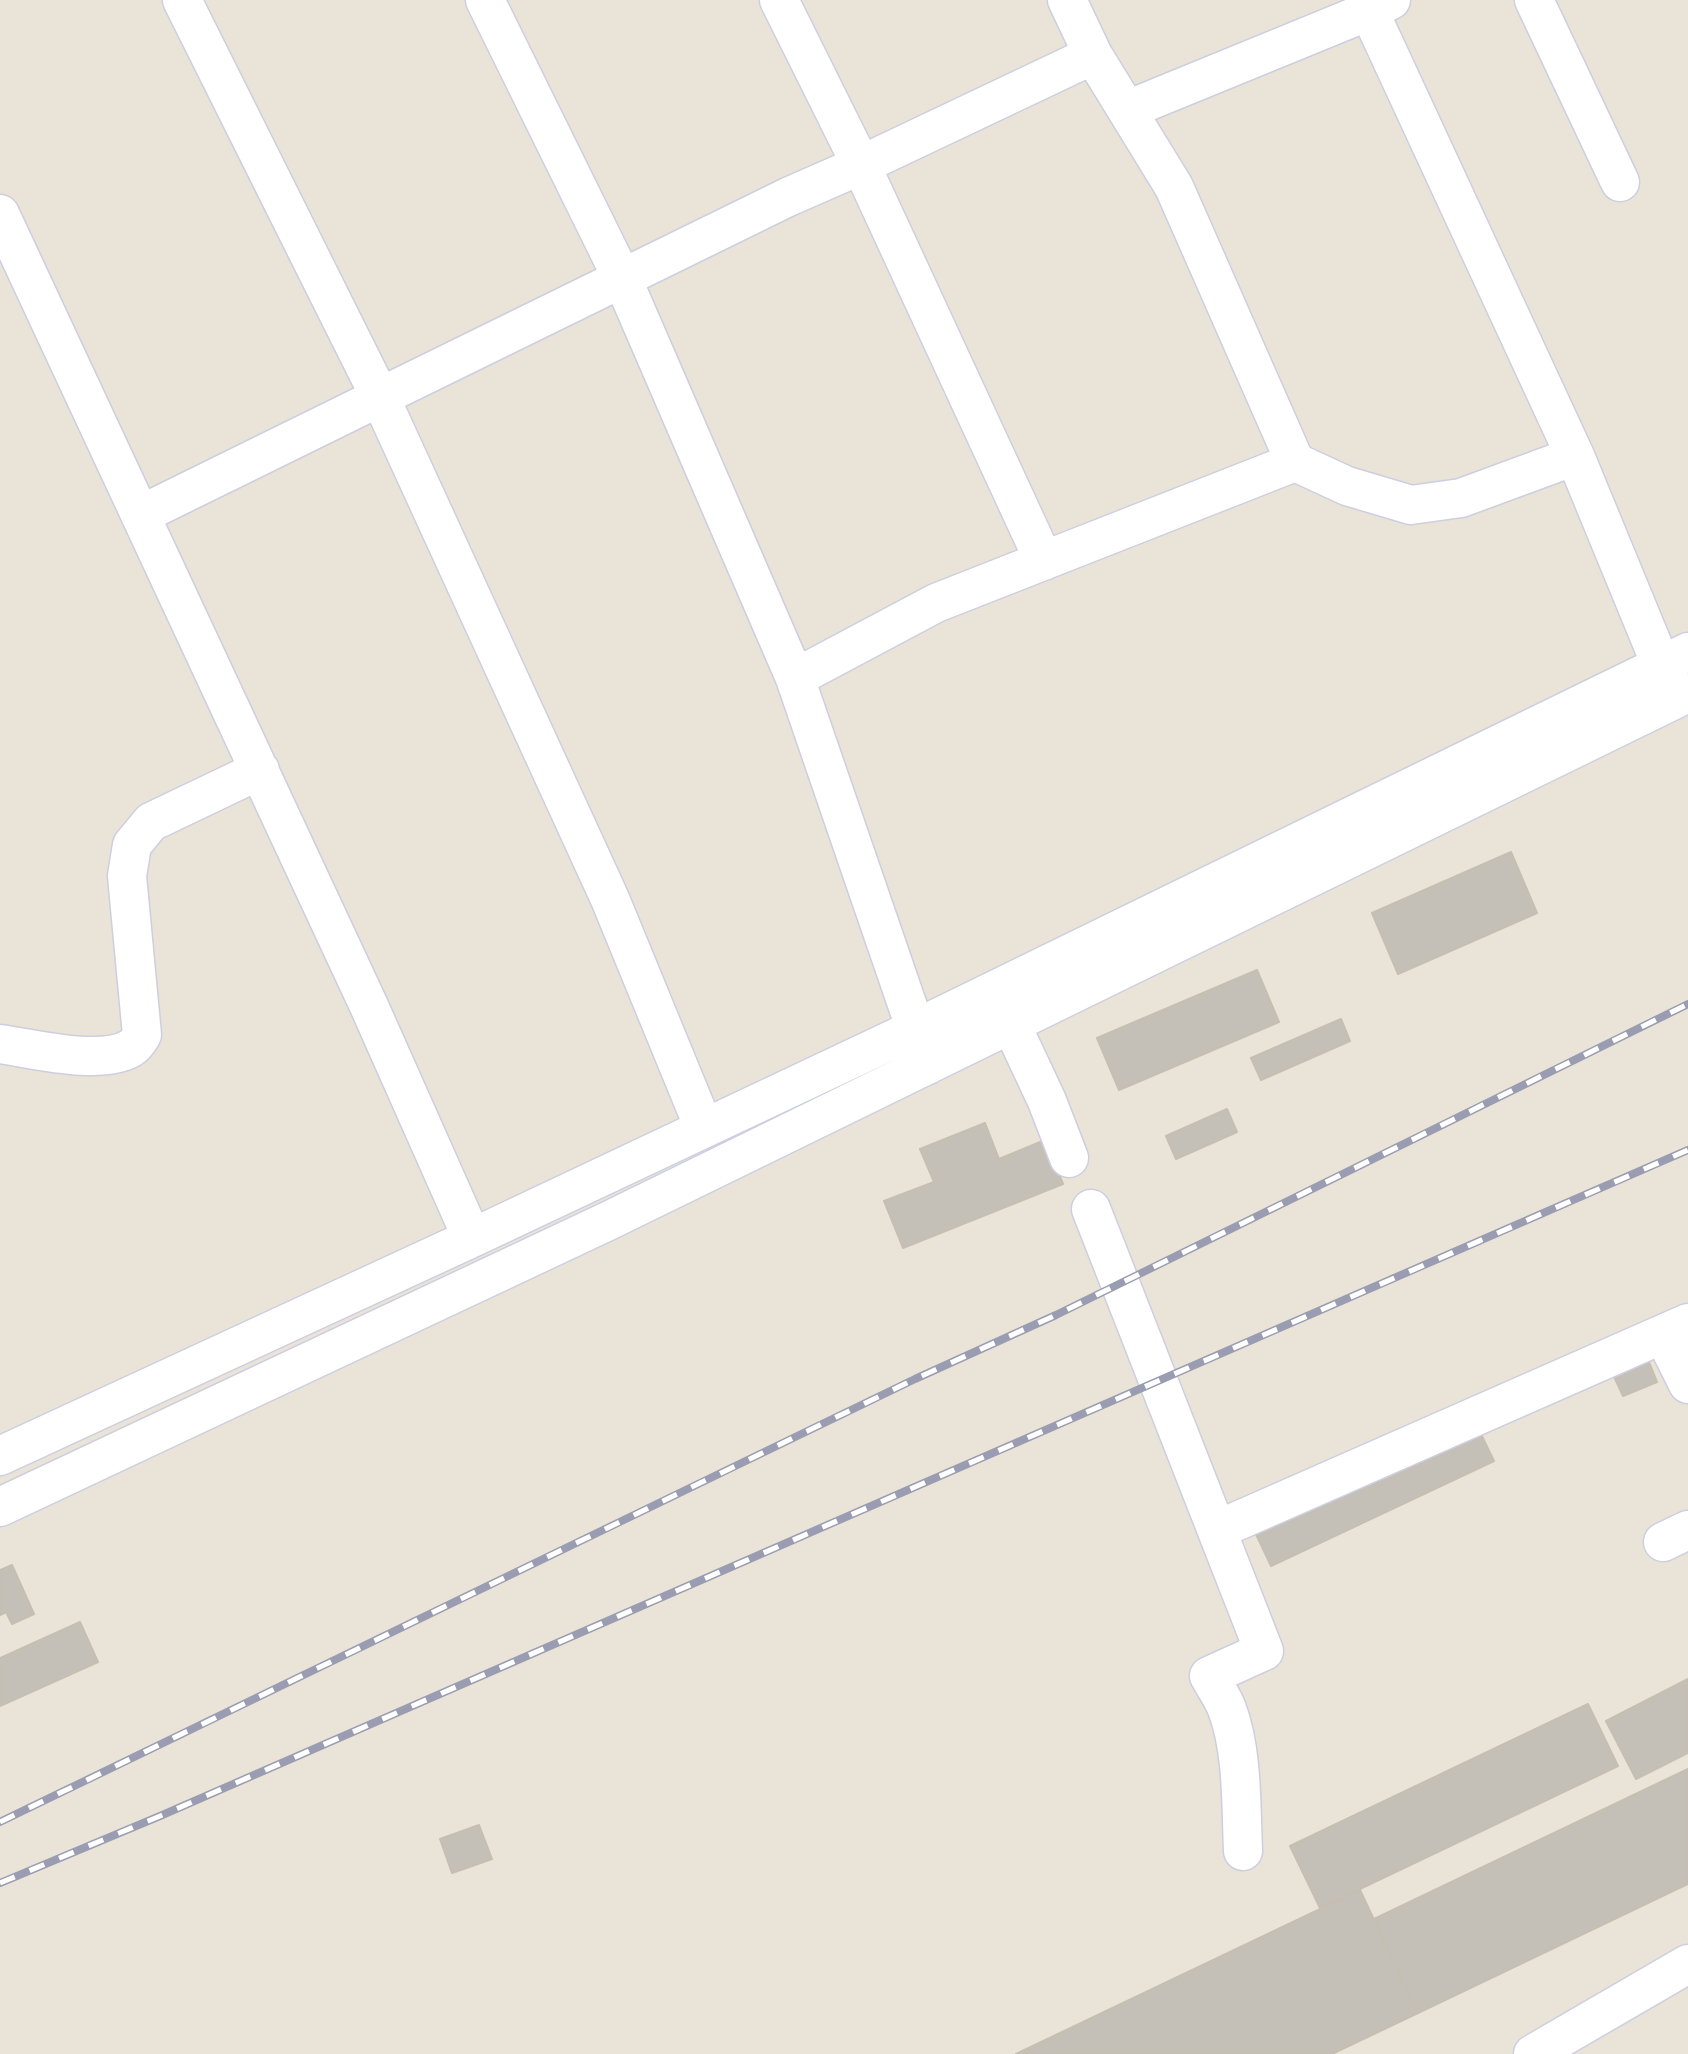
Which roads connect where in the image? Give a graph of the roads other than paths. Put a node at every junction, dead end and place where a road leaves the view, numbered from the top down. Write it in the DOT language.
graph roads {
  1 [pos="182,0"];
  2 [pos="485,0"];
  3 [pos="779,0"];
  4 [pos="1067,0"];
  5 [pos="1534,0"];
  6 [pos="1375,4"];
  7 [pos="1093,55"];
  8 [pos="1127,110"];
  9 [pos="861,165"];
  10 [pos="1620,182"];
  11 [pos="0,214"];
  12 [pos="622,278"];
  13 [pos="380,397"];
  14 [pos="1575,456"];
  15 [pos="1295,462"];
  16 [pos="140,515"];
  17 [pos="1044,561"];
  18 [pos="1679,677"];
  19 [pos="795,678"];
  20 [pos="260,769"];
  21 [pos="1011,1024"];
  22 [pos="915,1029"];
  23 [pos="0,1044"];
  24 [pos="928,1065"];
  25 [pos="704,1128"];
  26 [pos="1069,1158"];
  27 [pos="1091,1209"];
  28 [pos="472,1238"];
  29 [pos="1676,1328"];
  30 [pos="1688,1384"];
  31 [pos="0,1456"];
  32 [pos="0,1507"];
  33 [pos="1217,1530"];
  34 [pos="1243,1851"];
  35 [pos="1688,1964"];
  36 [pos="1533,2054"];
  1 -- 13 [label="street"];
  2 -- 12 [label="street"];
  3 -- 9 [label="street"];
  4 -- 7 [label="street"];
  5 -- 10 [label="street"];
  6 -- 8 [label="street"];
  6 -- 14 [label="street"];
  7 -- 8 [label="street"];
  7 -- 9 [label="street"];
  8 -- 15 [label="street"];
  9 -- 12 [label="street"];
  9 -- 17 [label="street"];
  11 -- 16 [label="street"];
  12 -- 13 [label="street"];
  12 -- 19 [label="street"];
  13 -- 16 [label="street"];
  13 -- 25 [label="street"];
  14 -- 15 [label="street"];
  14 -- 18 [label="street"];
  15 -- 17 [label="street"];
  16 -- 20 [label="street"];
  17 -- 19 [label="street"];
  18 -- 21 [label="street"];
  18 -- 22 [label="street"];
  19 -- 22 [label="street"];
  20 -- 23 [label="street"];
  20 -- 28 [label="street"];
  21 -- 24 [label="street"];
  21 -- 26 [label="street"];
  22 -- 24 [label="street"];
  22 -- 25 [label="street"];
  24 -- 32 [label="street"];
  25 -- 28 [label="street"];
  27 -- 33 [label="street"];
  28 -- 31 [label="street"];
  29 -- 30 [label="street"];
  29 -- 33 [label="street"];
  33 -- 34 [label="street"];
  35 -- 36 [label="street"];
}
